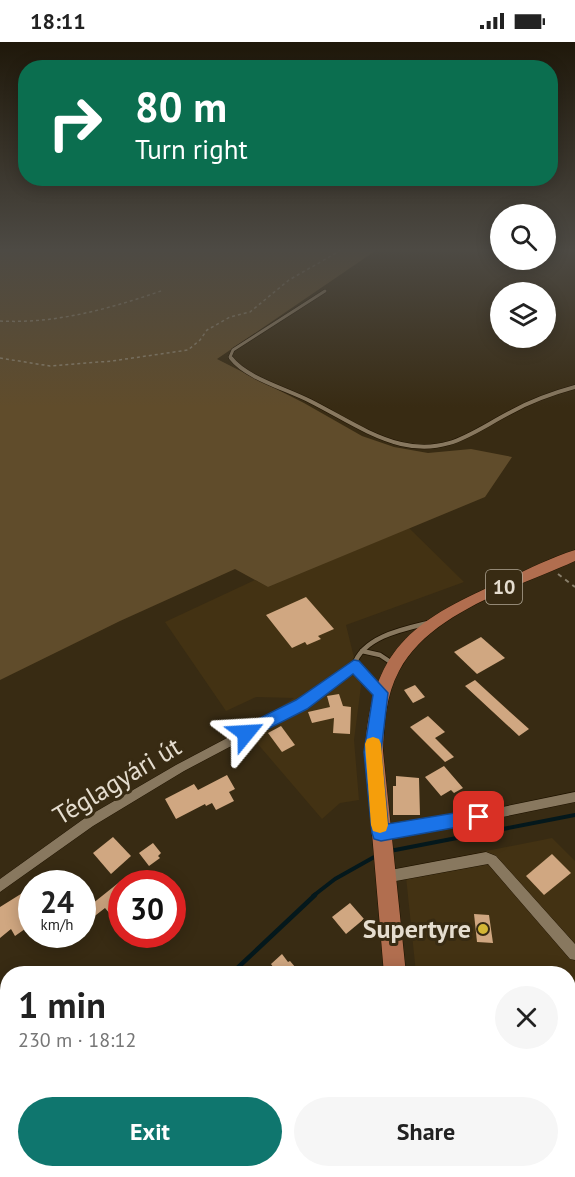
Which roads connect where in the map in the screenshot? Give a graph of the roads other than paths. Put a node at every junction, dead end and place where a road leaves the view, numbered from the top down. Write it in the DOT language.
graph roads {
  1 [pos="308,302"];
  2 [pos="575,387"];
  3 [pos="575,555"];
  4 [pos="434,621"];
  5 [pos="362,651"];
  6 [pos="354,665"];
  7 [pos="394,665"];
  8 [pos="380,685"];
  9 [pos="575,797"];
  10 [pos="381,833"];
  11 [pos="386,877"];
  12 [pos="0,886"];
  13 [pos="575,954"];
  14 [pos="394,966"];
  1 -- 2 [label="lane"];
  3 -- 4 [label="main road, 10"];
  4 -- 5 [label="lane"];
  4 -- 7 [label="main road, 10"];
  5 -- 6 [label="lane"];
  5 -- 7 [label="lane"];
  6 -- 8 [label="lane"];
  6 -- 12 [label="street, Téglagyári út"];
  7 -- 8 [label="main road, 10"];
  8 -- 10 [label="main road, 10"];
  9 -- 10 [label="street"];
  10 -- 11 [label="main road, 10"];
  11 -- 13 [label="street"];
  11 -- 14 [label="main road, 10"];
}
